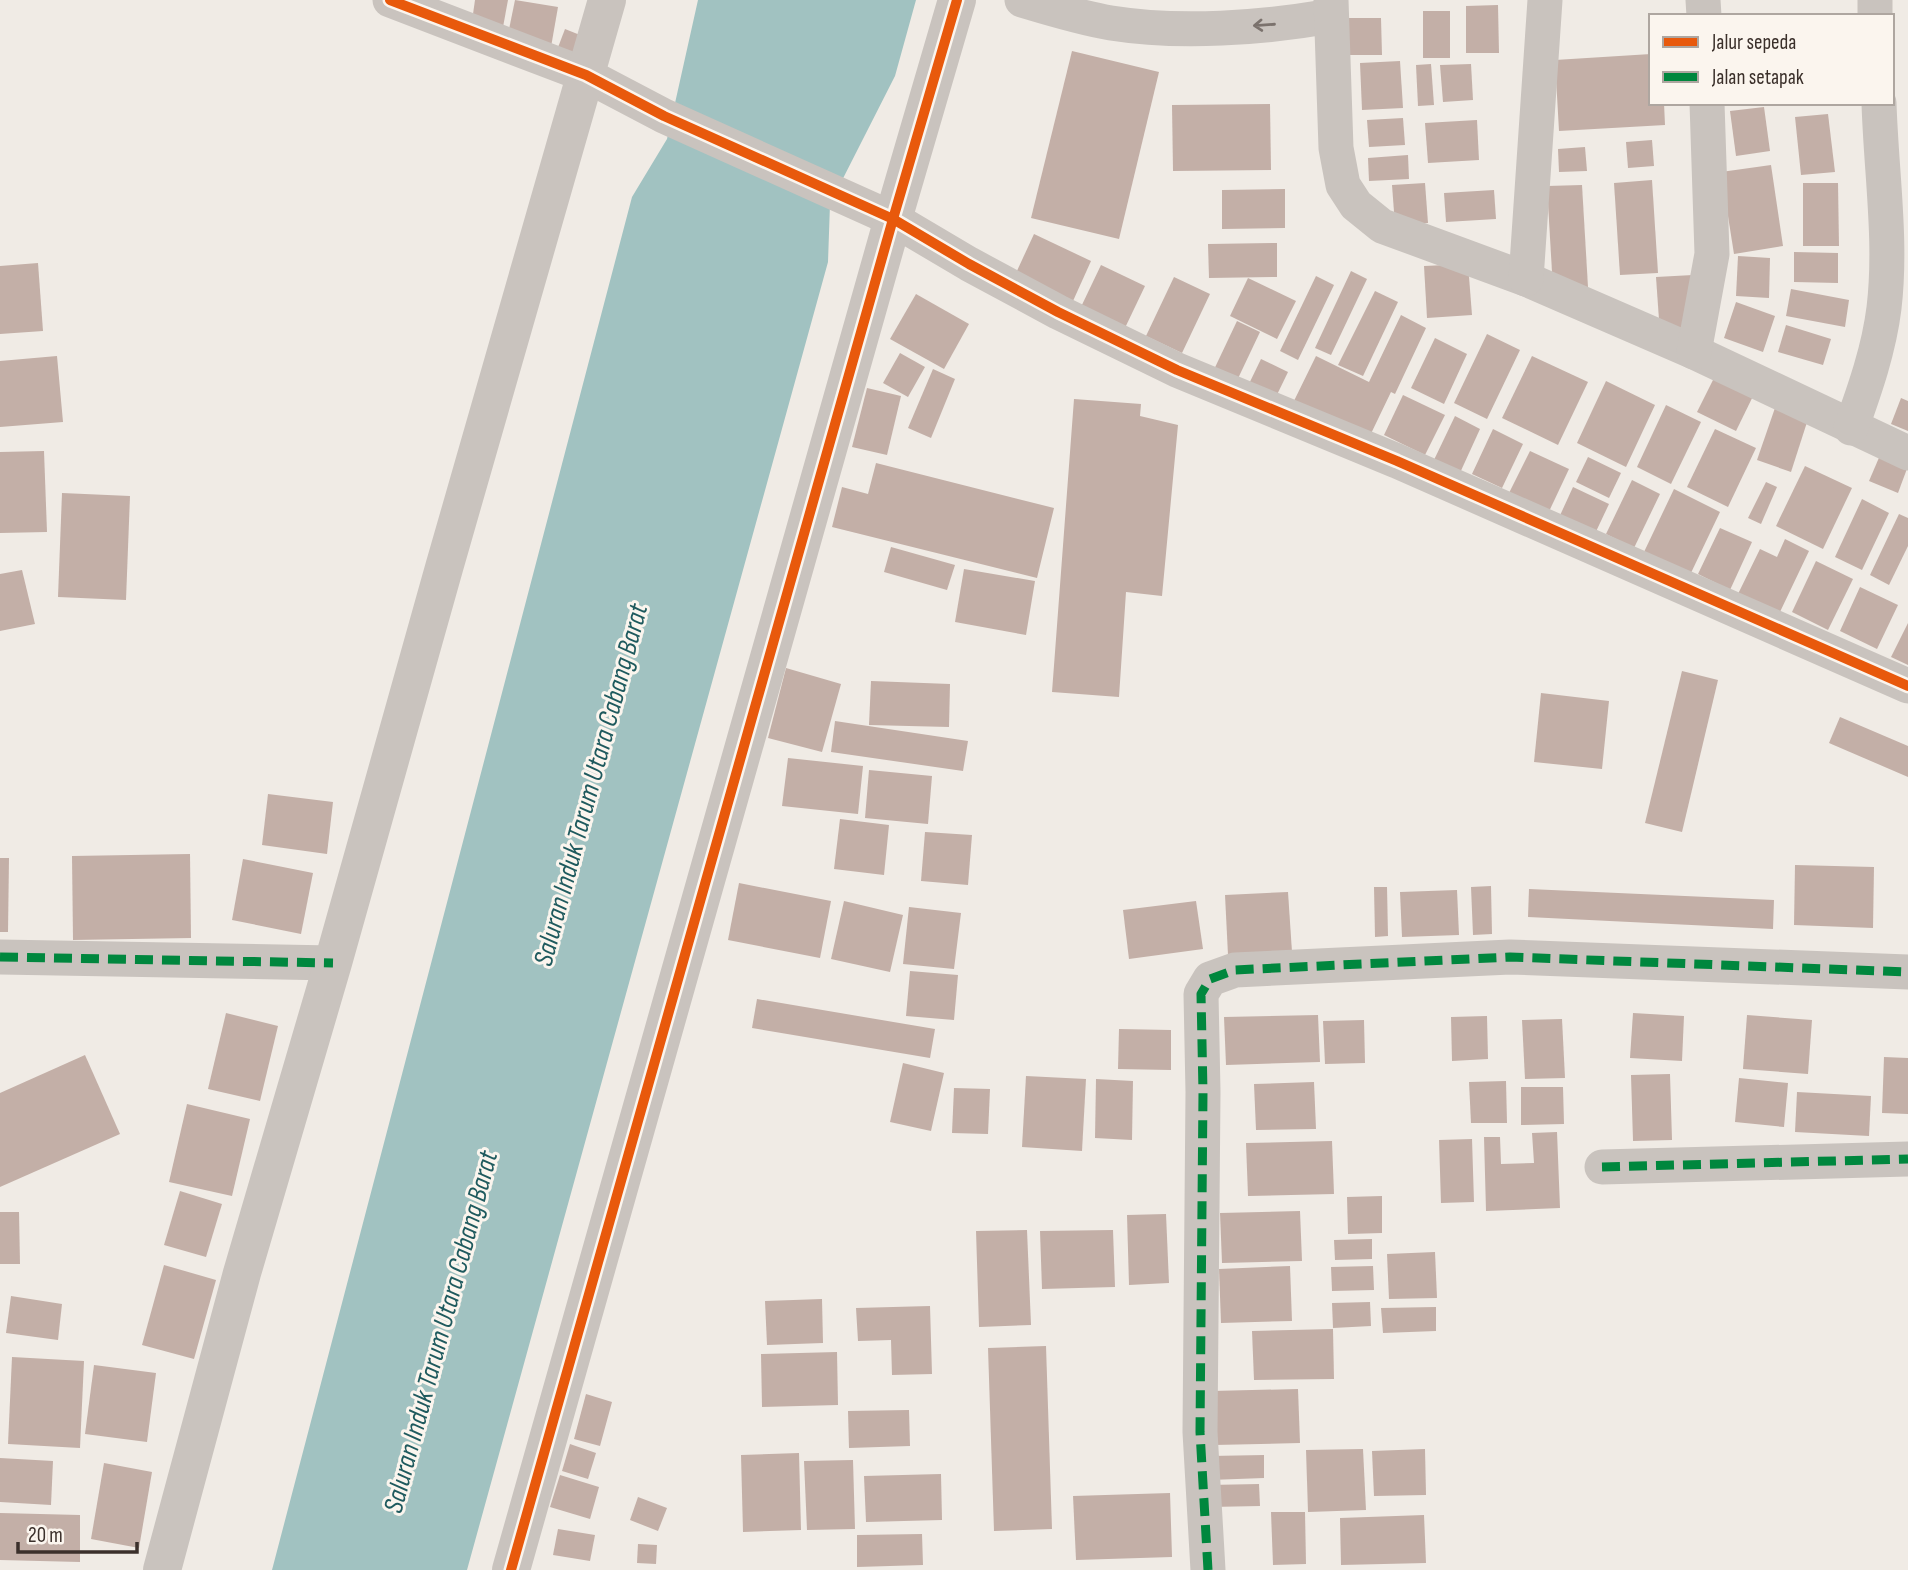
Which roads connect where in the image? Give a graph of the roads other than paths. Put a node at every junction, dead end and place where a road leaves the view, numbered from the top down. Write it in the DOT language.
graph roads {
  1 [pos="390,0"];
  2 [pos="607,0"];
  3 [pos="957,0"];
  4 [pos="1022,0"];
  5 [pos="1545,0"];
  6 [pos="1068,7"];
  7 [pos="1331,8"];
  8 [pos="1196,13"];
  9 [pos="586,75"];
  10 [pos="1707,105"];
  11 [pos="1879,105"];
  12 [pos="893,219"];
  13 [pos="1527,279"];
  14 [pos="1694,352"];
  15 [pos="1851,428"];
  16 [pos="1908,453"];
  17 [pos="1908,686"];
  18 [pos="0,957"];
  19 [pos="333,963"];
  20 [pos="1908,972"];
  21 [pos="1908,1159"];
  22 [pos="1602,1167"];
  23 [pos="162,1570"];
  24 [pos="511,1570"];
  25 [pos="1208,1570"];
  1 -- 9 [label="street"];
  2 -- 9 [label="street"];
  3 -- 12 [label="street"];
  4 -- 6 [label="street"];
  5 -- 13 [label="street"];
  6 -- 8 [label="street"];
  7 -- 8 [label="street, one-way"];
  7 -- 13 [label="street"];
  9 -- 12 [label="street"];
  9 -- 19 [label="street"];
  10 -- 14 [label="street"];
  11 -- 15 [label="street"];
  12 -- 17 [label="street"];
  12 -- 24 [label="street"];
  13 -- 14 [label="street"];
  14 -- 15 [label="street"];
  15 -- 16 [label="street"];
  18 -- 19 [label="street"];
  19 -- 23 [label="street"];
  20 -- 25 [label="street"];
  21 -- 22 [label="street"];
}
